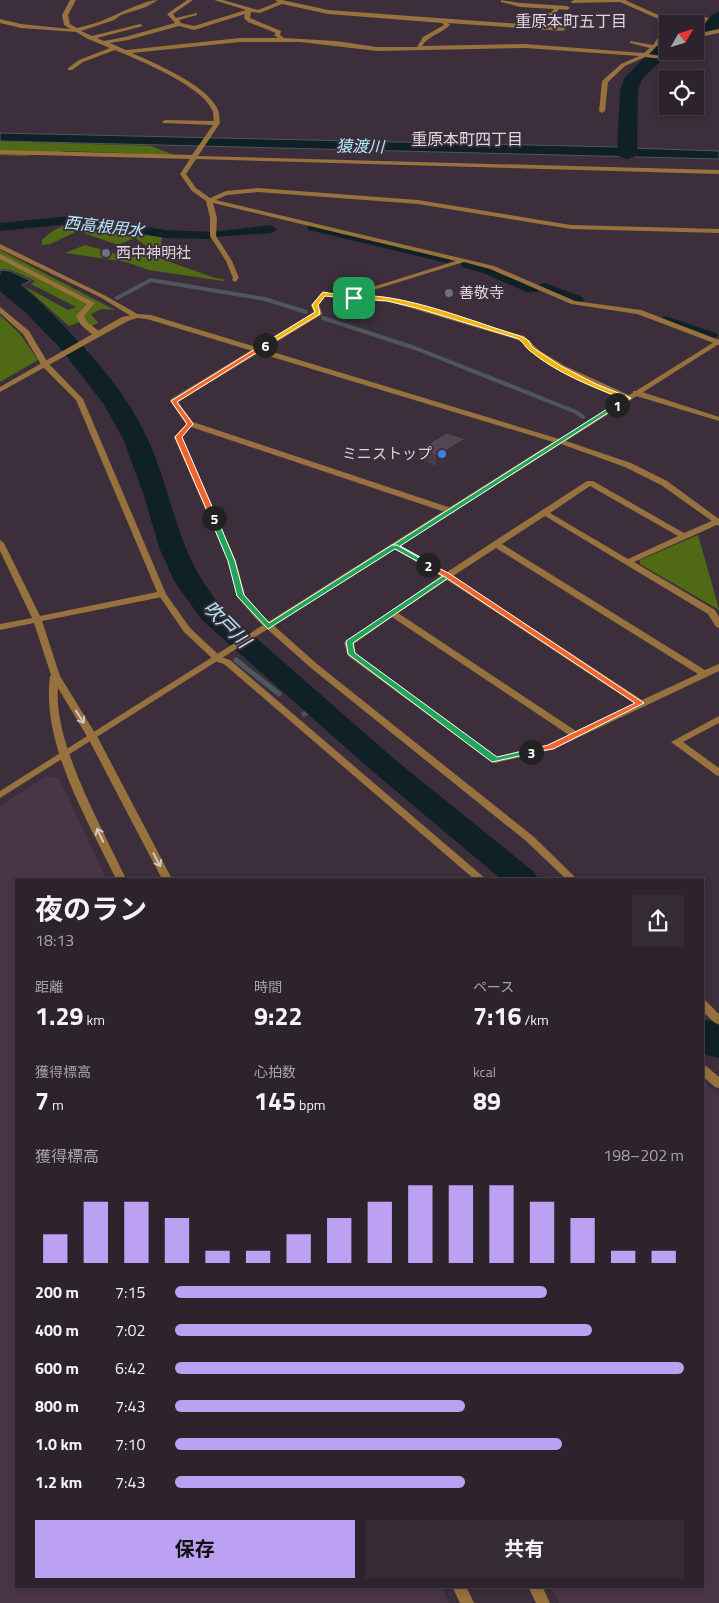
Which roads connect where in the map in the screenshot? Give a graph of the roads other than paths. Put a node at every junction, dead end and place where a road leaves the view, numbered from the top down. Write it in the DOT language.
graph roads {
  1 [pos="73,0"];
  2 [pos="155,0"];
  3 [pos="189,0"];
  4 [pos="217,0"];
  5 [pos="311,0"];
  6 [pos="280,1"];
  7 [pos="623,1"];
  8 [pos="503,2"];
  9 [pos="574,2"];
  10 [pos="637,2"];
  11 [pos="536,6"];
  12 [pos="302,7"];
  13 [pos="557,7"];
  14 [pos="567,8"];
  15 [pos="311,9"];
  16 [pos="250,11"];
  17 [pos="195,14"];
  18 [pos="300,15"];
  19 [pos="534,15"];
  20 [pos="659,17"];
  21 [pos="706,18"];
  22 [pos="0,21"];
  23 [pos="443,21"];
  24 [pos="704,21"];
  25 [pos="176,22"];
  26 [pos="15,25"];
  27 [pos="0,26"];
  28 [pos="140,26"];
  29 [pos="165,28"];
  30 [pos="533,28"];
  31 [pos="563,29"];
  32 [pos="75,31"];
  33 [pos="719,31"];
  34 [pos="176,32"];
  35 [pos="704,34"];
  36 [pos="90,38"];
  37 [pos="284,40"];
  38 [pos="659,40"];
  39 [pos="632,42"];
  40 [pos="102,43"];
  41 [pos="654,47"];
  42 [pos="114,48"];
  43 [pos="418,49"];
  44 [pos="125,52"];
  45 [pos="645,55"];
  46 [pos="632,57"];
  47 [pos="659,57"];
  48 [pos="70,69"];
  49 [pos="602,112"];
  50 [pos="165,122"];
  51 [pos="217,123"];
  52 [pos="0,152"];
  53 [pos="66,153"];
  54 [pos="197,154"];
  55 [pos="0,158"];
  56 [pos="719,172"];
  57 [pos="210,200"];
  58 [pos="719,231"];
  59 [pos="0,246"];
  60 [pos="0,256"];
  61 [pos="464,260"];
  62 [pos="235,280"];
  63 [pos="354,298"];
  64 [pos="0,309"];
  65 [pos="137,316"];
  66 [pos="95,336"];
  67 [pos="718,342"];
  68 [pos="257,350"];
  69 [pos="48,362"];
  70 [pos="0,390"];
  71 [pos="636,393"];
  72 [pos="628,398"];
  73 [pos="719,419"];
  74 [pos="190,424"];
  75 [pos="561,442"];
  76 [pos="450,511"];
  77 [pos="546,513"];
  78 [pos="718,522"];
  79 [pos="684,536"];
  80 [pos="0,543"];
  81 [pos="497,545"];
  82 [pos="395,546"];
  83 [pos="628,562"];
  84 [pos="447,576"];
  85 [pos="162,594"];
  86 [pos="393,614"];
  87 [pos="37,618"];
  88 [pos="719,625"];
  89 [pos="268,626"];
  90 [pos="0,627"];
  91 [pos="218,659"];
  92 [pos="719,668"];
  93 [pos="706,674"];
  94 [pos="55,676"];
  95 [pos="640,703"];
  96 [pos="719,719"];
  97 [pos="576,735"];
  98 [pos="93,738"];
  99 [pos="65,754"];
  100 [pos="719,773"];
  101 [pos="0,795"];
  102 [pos="121,878"];
  103 [pos="166,878"];
  104 [pos="480,878"];
  105 [pos="571,878"];
  106 [pos="704,1006"];
  107 [pos="719,1020"];
  108 [pos="704,1071"];
  109 [pos="719,1084"];
  110 [pos="460,1588"];
  111 [pos="536,1588"];
  112 [pos="467,1603"];
  113 [pos="543,1603"];
  1 -- 32 [label="street"];
  2 -- 32 [label="street"];
  3 -- 25 [label="street"];
  4 -- 16 [label="street"];
  5 -- 12 [label="street"];
  6 -- 12 [label="street"];
  6 -- 16 [label="street"];
  7 -- 9 [label="street"];
  7 -- 10 [label="street"];
  7 -- 20 [label="street"];
  8 -- 11 [label="street"];
  11 -- 13 [label="street"];
  11 -- 19 [label="street"];
  12 -- 15 [label="street"];
  13 -- 14 [label="street"];
  13 -- 19 [label="street"];
  15 -- 18 [label="street"];
  15 -- 23 [label="street"];
  16 -- 25 [label="street"];
  16 -- 37 [label="street"];
  17 -- 25 [label="street"];
  19 -- 30 [label="street"];
  21 -- 24 [label="street"];
  22 -- 26 [label="street"];
  23 -- 30 [label="street"];
  23 -- 43 [label="street"];
  25 -- 29 [label="street"];
  26 -- 27 [label="street"];
  26 -- 32 [label="street"];
  28 -- 36 [label="street"];
  29 -- 34 [label="street"];
  29 -- 40 [label="street"];
  30 -- 31 [label="street"];
  32 -- 36 [label="street"];
  33 -- 35 [label="street"];
  36 -- 40 [label="street"];
  37 -- 43 [label="street"];
  37 -- 44 [label="street"];
  38 -- 41 [label="street"];
  39 -- 41 [label="street"];
  40 -- 42 [label="street"];
  41 -- 45 [label="street"];
  42 -- 44 [label="street"];
  42 -- 48 [label="street"];
  43 -- 46 [label="street"];
  44 -- 51 [label="street"];
  45 -- 46 [label="street"];
  45 -- 47 [label="street"];
  46 -- 49 [label="street"];
  50 -- 51 [label="street"];
  51 -- 54 [label="street"];
  52 -- 53 [label="street"];
  53 -- 54 [label="street"];
  53 -- 55 [label="street"];
  54 -- 56 [label="street"];
  54 -- 57 [label="street"];
  57 -- 58 [label="street"];
  57 -- 61 [label="street"];
  57 -- 62 [label="street"];
  59 -- 65 [label="street"];
  60 -- 66 [label="street"];
  61 -- 63 [label="street"];
  61 -- 67 [label="street"];
  63 -- 68 [label="street"];
  63 -- 72 [label="street"];
  64 -- 69 [label="street"];
  65 -- 66 [label="street"];
  65 -- 68 [label="street"];
  66 -- 69 [label="street"];
  67 -- 71 [label="street"];
  68 -- 74 [label="street"];
  68 -- 75 [label="street"];
  69 -- 70 [label="street"];
  69 -- 85 [label="street"];
  71 -- 72 [label="street"];
  71 -- 73 [label="street"];
  72 -- 75 [label="street"];
  74 -- 76 [label="street"];
  74 -- 89 [label="street"];
  75 -- 76 [label="street"];
  75 -- 78 [label="street"];
  76 -- 82 [label="street"];
  77 -- 79 [label="street"];
  77 -- 81 [label="street"];
  77 -- 83 [label="street"];
  78 -- 79 [label="street"];
  79 -- 83 [label="street"];
  80 -- 87 [label="street"];
  81 -- 84 [label="street"];
  81 -- 93 [label="street"];
  82 -- 84 [label="street"];
  82 -- 89 [label="street"];
  83 -- 88 [label="street"];
  84 -- 86 [label="street"];
  84 -- 95 [label="street"];
  85 -- 87 [label="street"];
  85 -- 91 [label="street"];
  86 -- 97 [label="street"];
  86 -- 97 [label="street"];
  87 -- 90 [label="street"];
  87 -- 94 [label="street"];
  89 -- 91 [label="street"];
  89 -- 105 [label="street"];
  91 -- 98 [label="street"];
  91 -- 104 [label="street"];
  92 -- 93 [label="street"];
  93 -- 95 [label="street"];
  94 -- 98 [label="street, one-way"];
  94 -- 99 [label="street"];
  95 -- 97 [label="street"];
  96 -- 100 [label="street"];
  98 -- 99 [label="street"];
  98 -- 103 [label="street, one-way"];
  99 -- 101 [label="street"];
  102 -- 99 [label="street, one-way"];
  106 -- 107 [label="street"];
  108 -- 109 [label="street"];
  110 -- 112 [label="street"];
  111 -- 113 [label="street"];
}
